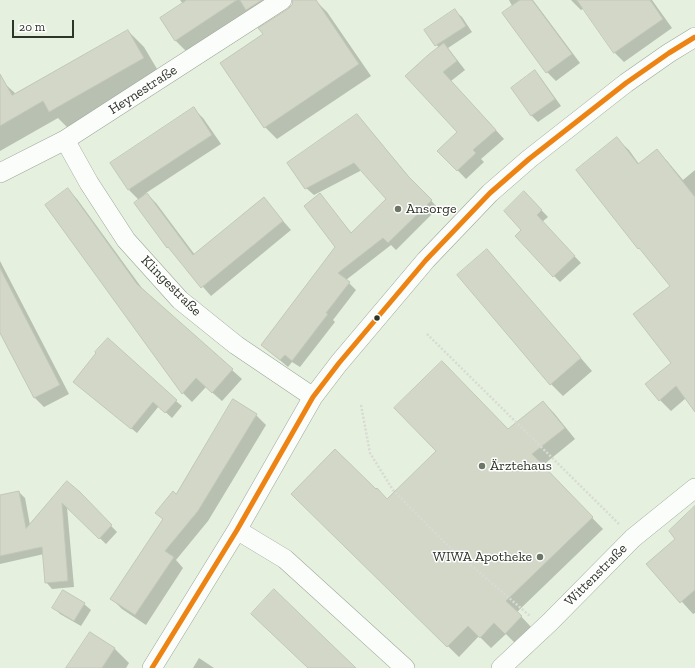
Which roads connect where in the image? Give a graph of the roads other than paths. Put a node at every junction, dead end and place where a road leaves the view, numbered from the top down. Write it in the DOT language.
graph roads {
  1 [pos="282,0"];
  2 [pos="695,37"];
  3 [pos="66,140"];
  4 [pos="0,173"];
  5 [pos="313,397"];
  6 [pos="695,488"];
  7 [pos="237,530"];
  8 [pos="152,668"];
  9 [pos="405,668"];
  10 [pos="501,668"];
  1 -- 3 [label="street, Heynestraße"];
  2 -- 5 [label="street"];
  3 -- 4 [label="street, Heynestraße"];
  3 -- 5 [label="street, Klingestraße"];
  5 -- 7 [label="street"];
  6 -- 10 [label="street, Wittenstraße"];
  7 -- 8 [label="street"];
  7 -- 9 [label="street"];
}
